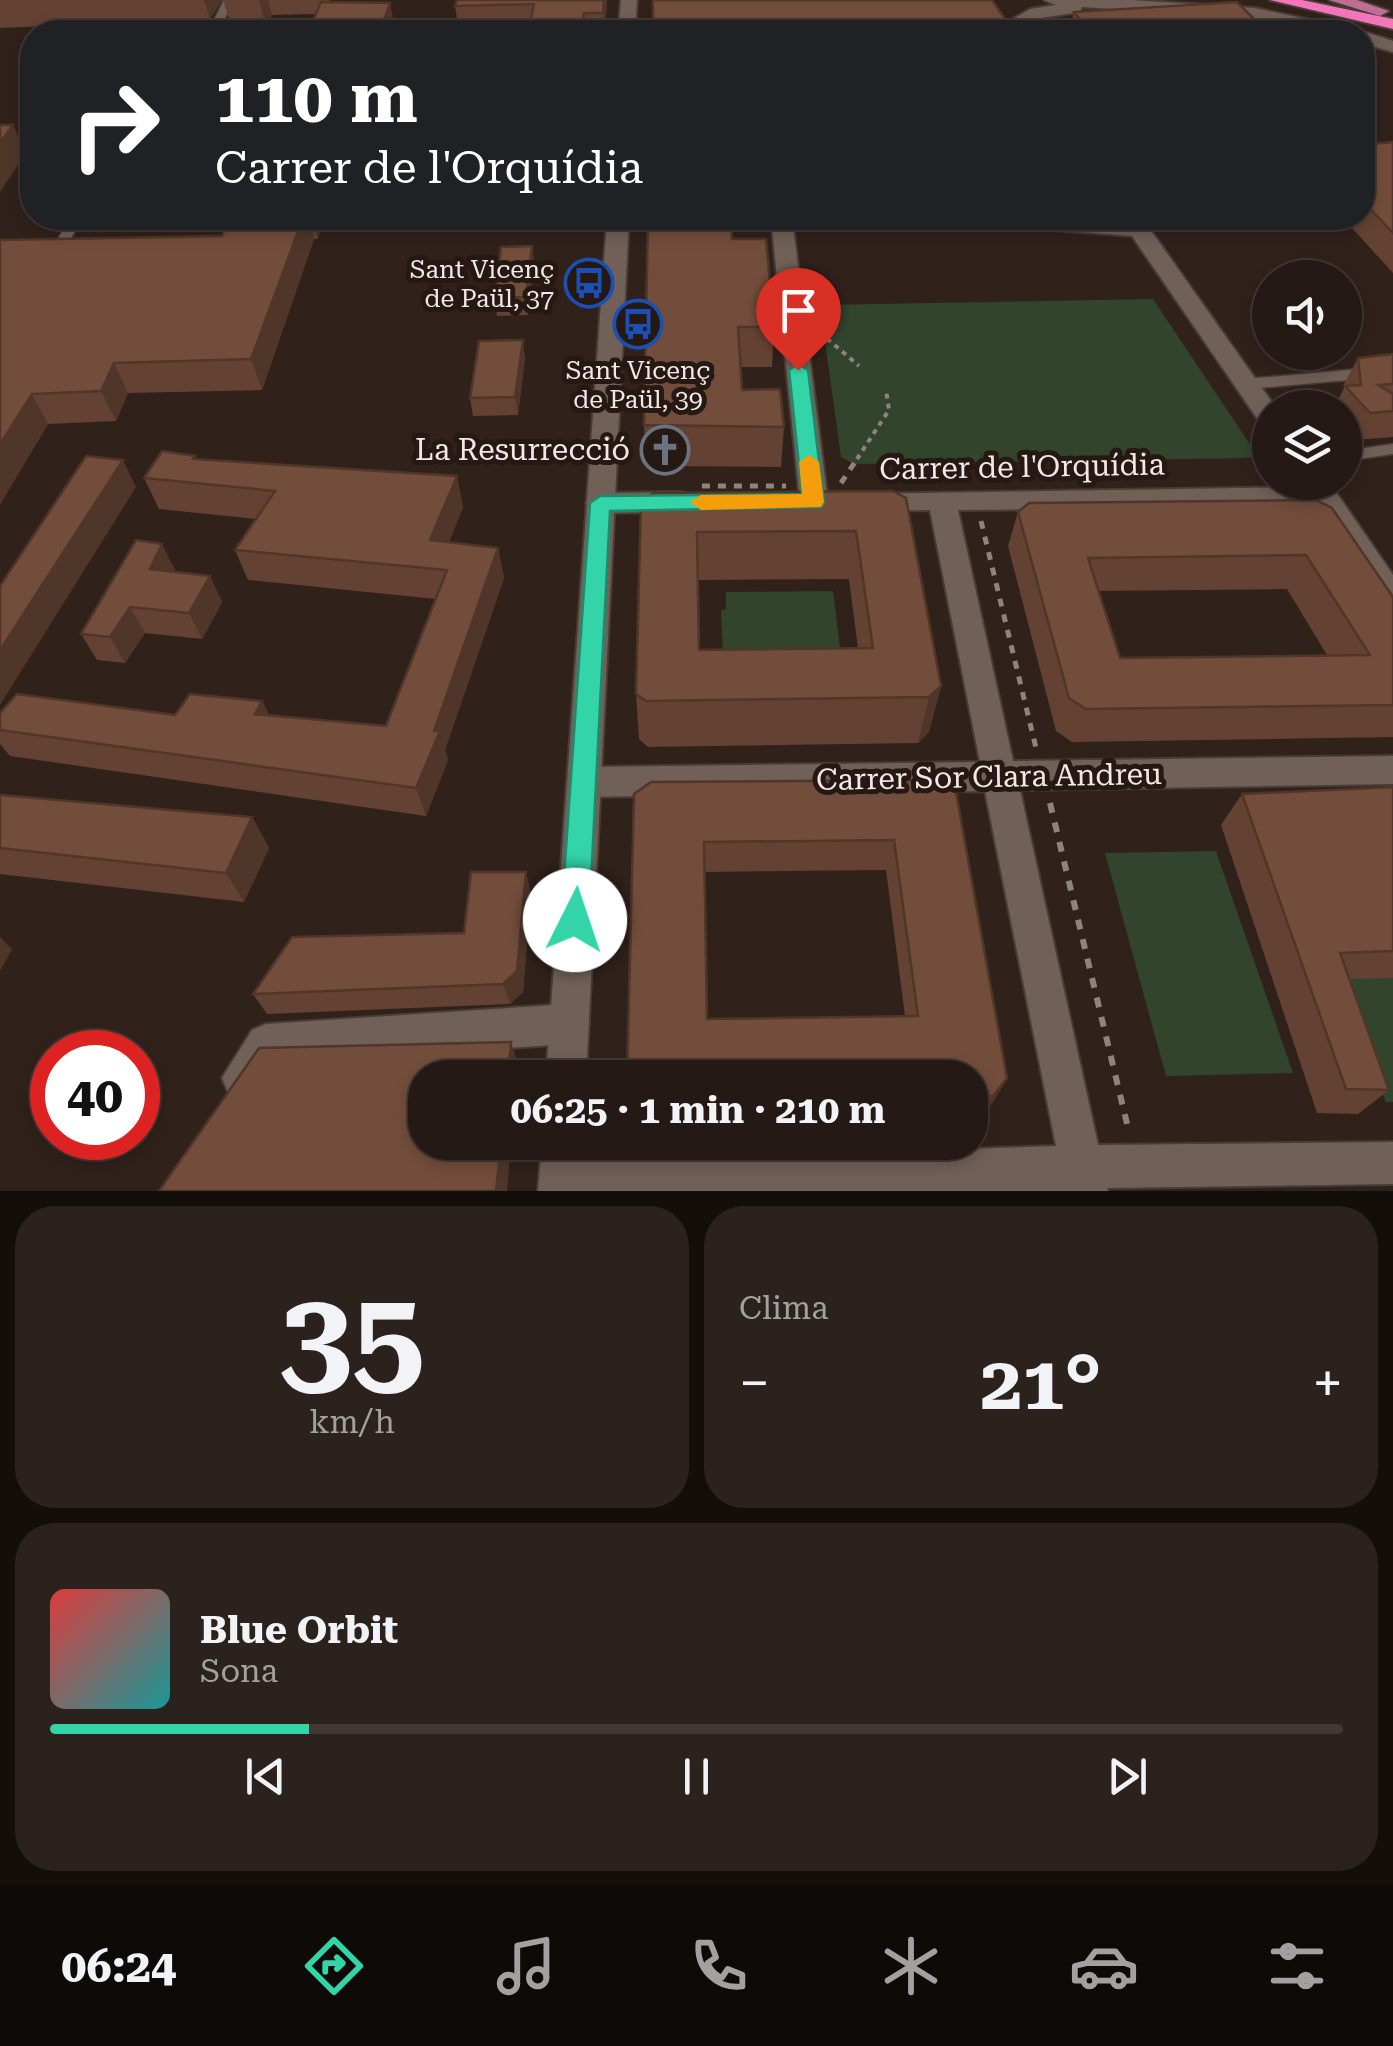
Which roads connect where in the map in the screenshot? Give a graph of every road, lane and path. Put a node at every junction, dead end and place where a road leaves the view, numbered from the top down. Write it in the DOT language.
graph roads {
  1 [pos="1052,0"];
  2 [pos="1278,0"];
  3 [pos="1337,0"];
  4 [pos="1154,8"];
  5 [pos="1207,10"];
  6 [pos="1383,13"];
  7 [pos="1022,20"];
  8 [pos="1120,20"];
  9 [pos="1288,20"];
  10 [pos="69,230"];
  11 [pos="617,230"];
  12 [pos="781,230"];
  13 [pos="1140,230"];
  14 [pos="64,239"];
  15 [pos="794,337"];
  16 [pos="859,366"];
  17 [pos="1393,371"];
  18 [pos="1246,384"];
  19 [pos="886,390"];
  20 [pos="1252,392"];
  21 [pos="1393,450"];
  22 [pos="1362,454"];
  23 [pos="810,471"];
  24 [pos="839,486"];
  25 [pos="857,486"];
  26 [pos="1252,492"];
  27 [pos="697,494"];
  28 [pos="942,500"];
  29 [pos="985,500"];
  30 [pos="1328,500"];
  31 [pos="600,503"];
  32 [pos="1382,563"];
  33 [pos="1393,598"];
  34 [pos="1393,770"];
  35 [pos="1044,777"];
  36 [pos="998,778"];
  37 [pos="584,782"];
  38 [pos="569,1024"];
  39 [pos="567,1060"];
  40 [pos="220,1108"];
  41 [pos="1393,1163"];
  42 [pos="1137,1166"];
  43 [pos="561,1172"];
  44 [pos="1084,1179"];
  1 -- 5 [label="street"];
  2 -- 6 [label="highway"];
  3 -- 6 [label="main road"];
  4 -- 5 [label="street"];
  4 -- 7 [label="street"];
  4 -- 8 [label="lane"];
  5 -- 9 [label="street"];
  10 -- 14 [label="lane"];
  11 -- 31 [label="street"];
  12 -- 15 [label="street"];
  13 -- 18 [label="street"];
  15 -- 16 [label="path"];
  15 -- 23 [label="street"];
  17 -- 18 [label="lane"];
  18 -- 20 [label="street"];
  19 -- 24 [label="path"];
  21 -- 22 [label="lane"];
  23 -- 24 [label="path"];
  23 -- 27 [label="path"];
  23 -- 28 [label="street, Carrer de l'Orquídia"];
  24 -- 25 [label="path"];
  26 -- 29 [label="street, Carrer de l'Orquídia"];
  27 -- 31 [label="street"];
  28 -- 29 [label="street, Carrer de l'Orquídia"];
  28 -- 36 [label="street"];
  29 -- 35 [label="path"];
  30 -- 32 [label="street"];
  31 -- 37 [label="street"];
  32 -- 33 [label="street"];
  34 -- 35 [label="street, Carrer Sor Clara Andreu"];
  35 -- 36 [label="street, Carrer Sor Clara Andreu"];
  35 -- 42 [label="path"];
  36 -- 37 [label="street, Carrer Sor Clara Andreu"];
  36 -- 44 [label="street"];
  37 -- 38 [label="street"];
  38 -- 39 [label="street"];
  38 -- 40 [label="street"];
  41 -- 42 [label="street"];
  42 -- 44 [label="street"];
  43 -- 44 [label="street"];
}
